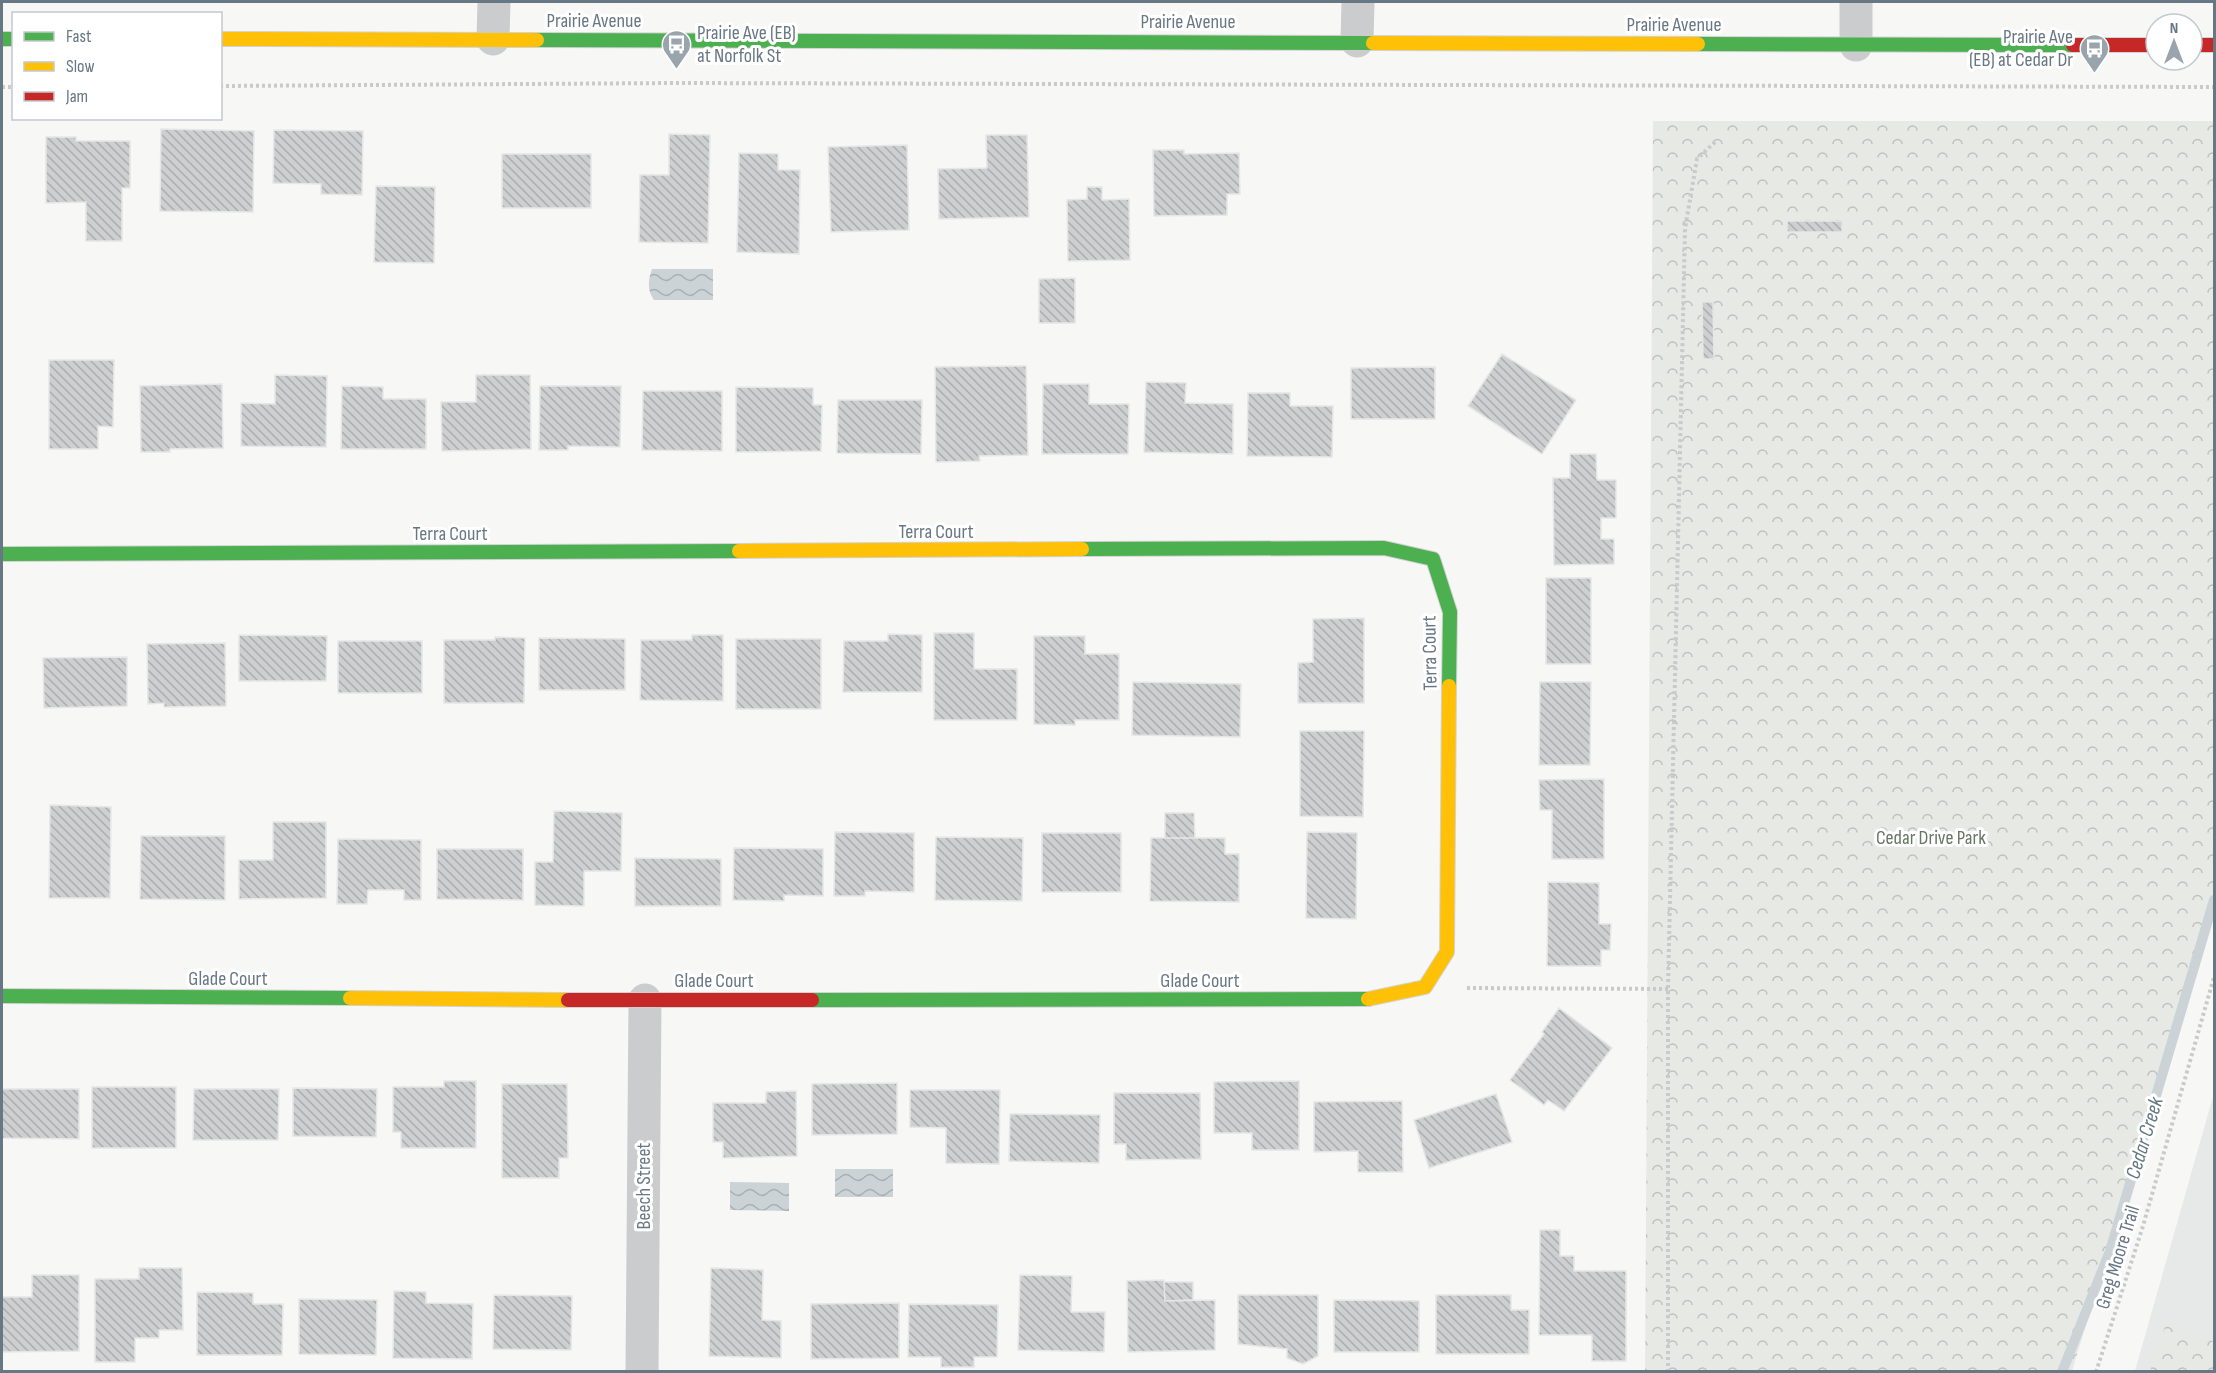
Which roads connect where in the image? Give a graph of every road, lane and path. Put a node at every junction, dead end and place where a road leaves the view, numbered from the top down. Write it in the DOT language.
graph roads {
  1 [pos="494,2"];
  2 [pos="1358,2"];
  3 [pos="1856,2"];
  4 [pos="222,39"];
  5 [pos="493,39"];
  6 [pos="1357,41"];
  7 [pos="1856,45"];
  8 [pos="2144,45"];
  9 [pos="222,86"];
  10 [pos="2214,87"];
  11 [pos="1715,142"];
  12 [pos="2,554"];
  13 [pos="2214,977"];
  14 [pos="1425,987"];
  15 [pos="1668,989"];
  16 [pos="2,996"];
  17 [pos="645,1000"];
  18 [pos="642,1371"];
  19 [pos="1668,1371"];
  20 [pos="2096,1371"];
  1 -- 5 [label="street"];
  2 -- 6 [label="street"];
  3 -- 7 [label="street"];
  4 -- 5 [label="street, Prairie Avenue"];
  5 -- 6 [label="street, Prairie Avenue"];
  6 -- 7 [label="street, Prairie Avenue"];
  7 -- 8 [label="street, Prairie Avenue"];
  9 -- 10 [label="path"];
  11 -- 15 [label="path"];
  12 -- 14 [label="street, Terra Court"];
  13 -- 20 [label="path, Greg Moore Trail"];
  14 -- 15 [label="path"];
  14 -- 17 [label="street, Glade Court"];
  15 -- 19 [label="path"];
  16 -- 17 [label="street, Glade Court"];
  17 -- 18 [label="street, Beech Street"];
}
